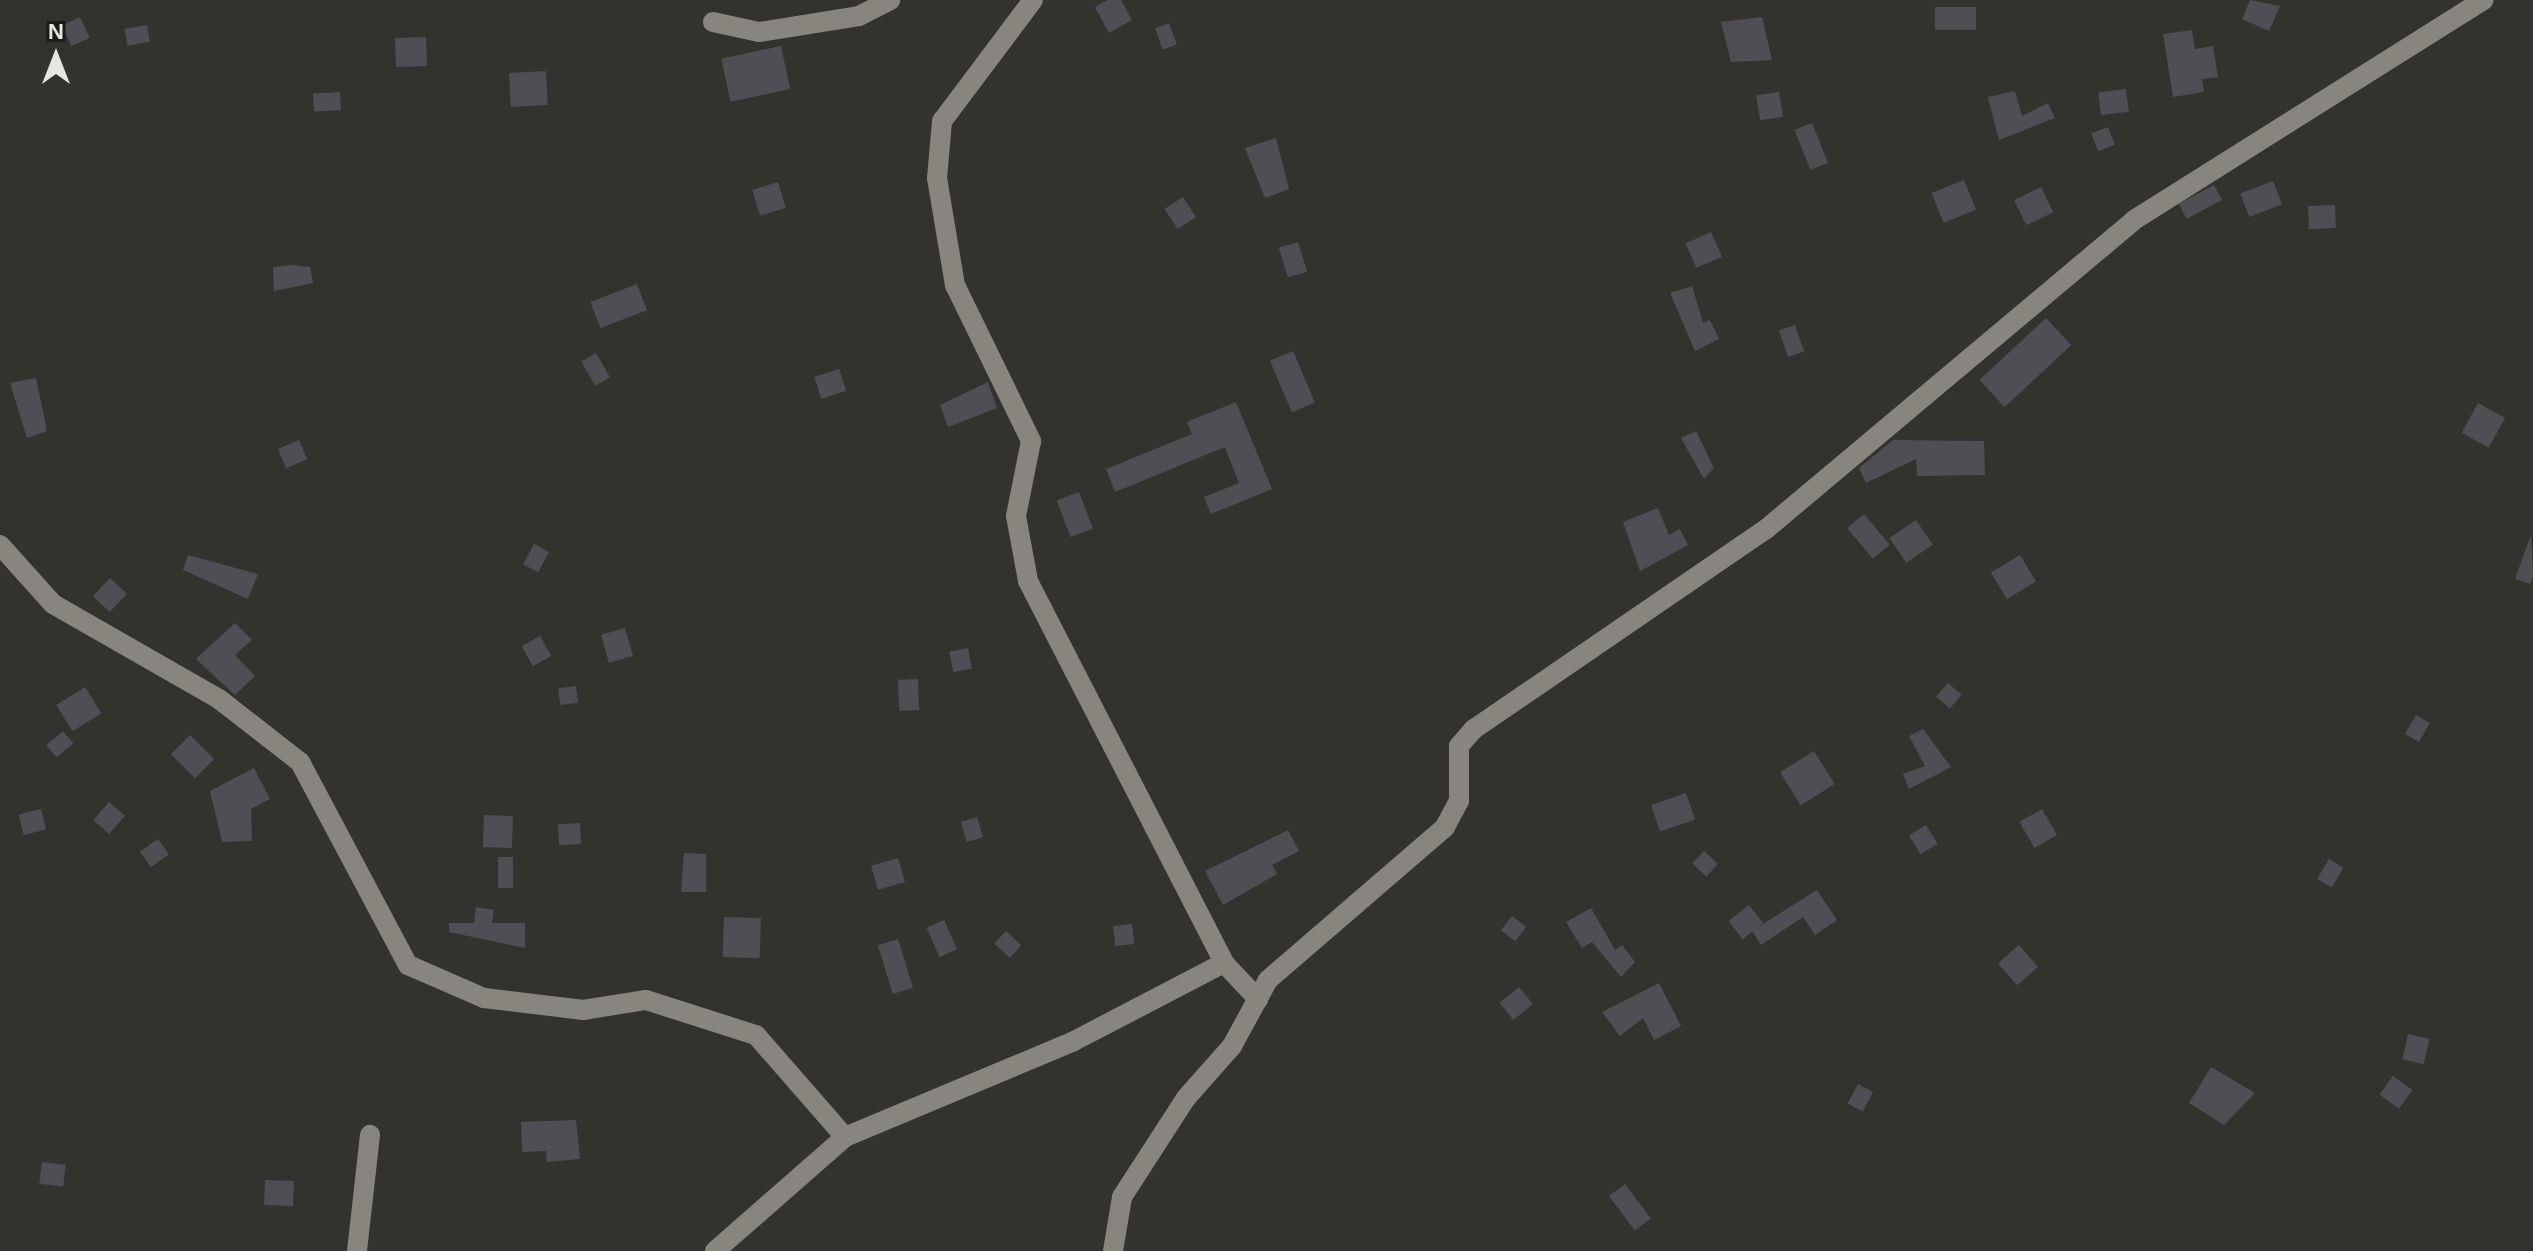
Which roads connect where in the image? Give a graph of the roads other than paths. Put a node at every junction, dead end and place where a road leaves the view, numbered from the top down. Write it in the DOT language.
graph roads {
  1 [pos="890,0"];
  2 [pos="1033,0"];
  3 [pos="2484,0"];
  4 [pos="713,22"];
  5 [pos="0,545"];
  6 [pos="1224,963"];
  7 [pos="1258,999"];
  8 [pos="370,1135"];
  9 [pos="845,1137"];
  10 [pos="357,1251"];
  11 [pos="715,1251"];
  12 [pos="1113,1251"];
  1 -- 4 [label="street"];
  2 -- 6 [label="street"];
  3 -- 7 [label="street"];
  5 -- 9 [label="street"];
  6 -- 7 [label="street"];
  6 -- 9 [label="street"];
  7 -- 12 [label="street"];
  8 -- 10 [label="street"];
  9 -- 11 [label="street"];
}
